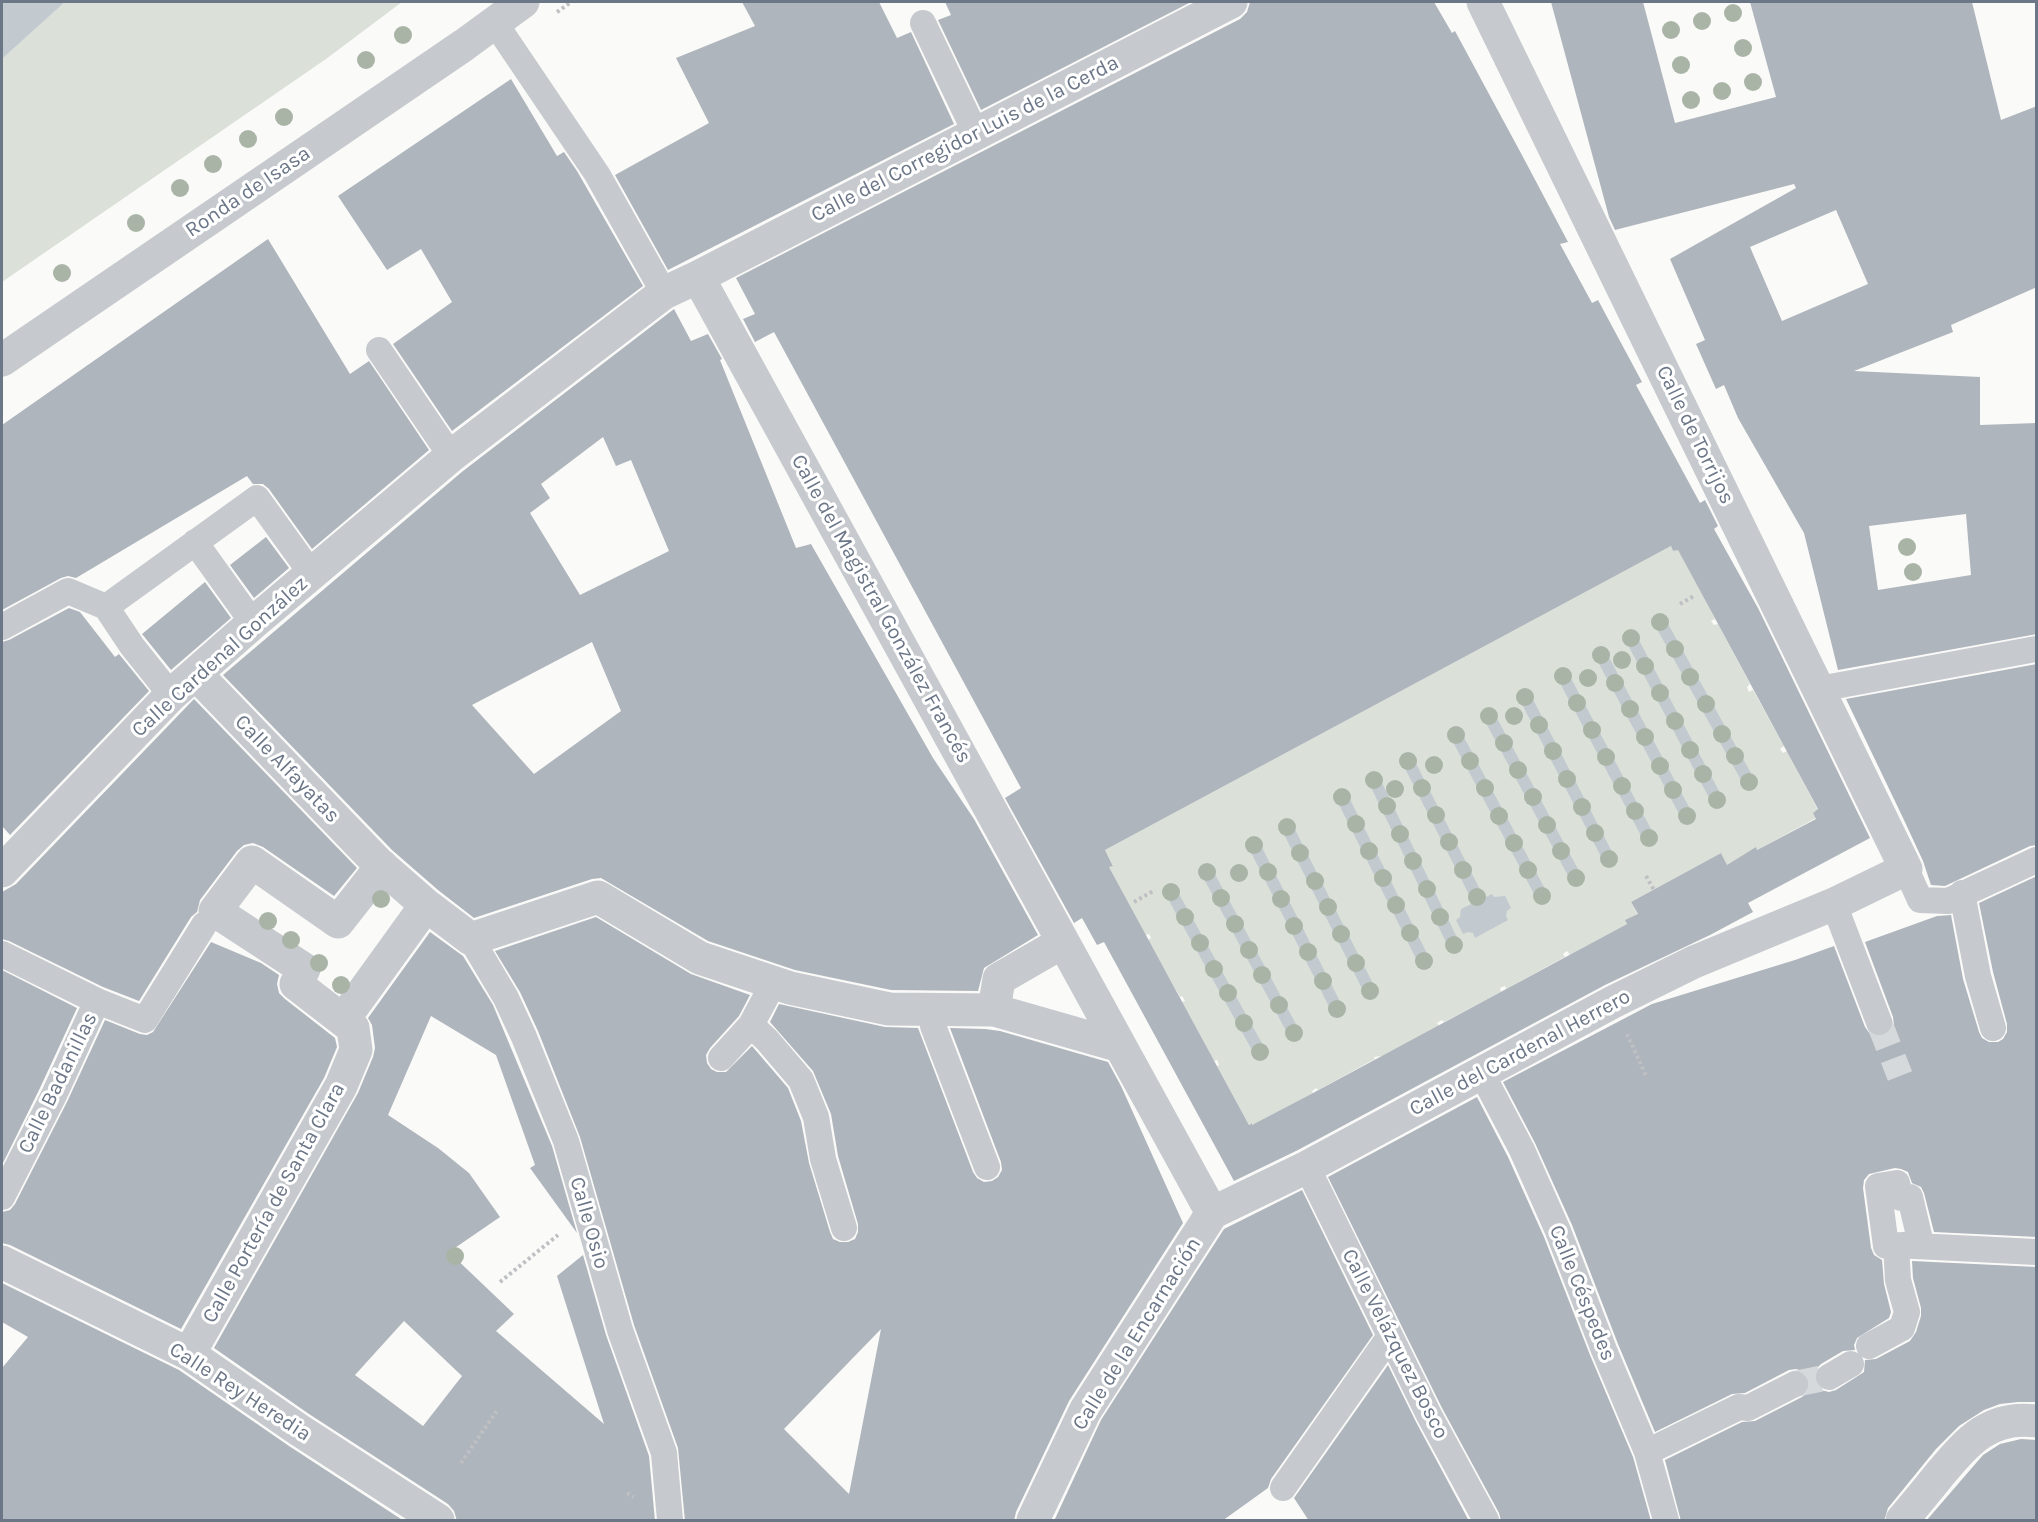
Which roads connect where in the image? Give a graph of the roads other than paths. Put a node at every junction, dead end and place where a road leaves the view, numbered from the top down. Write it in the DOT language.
graph roads {
  1 [pos="523,2"];
  2 [pos="1231,2"];
  3 [pos="1484,2"];
  4 [pos="495,23"];
  5 [pos="923,23"];
  6 [pos="976,134"];
  7 [pos="698,277"];
  8 [pos="664,293"];
  9 [pos="380,350"];
  10 [pos="2,360"];
  11 [pos="451,456"];
  12 [pos="195,542"];
  13 [pos="311,573"];
  14 [pos="106,607"];
  15 [pos="253,623"];
  16 [pos="2,627"];
  17 [pos="2037,649"];
  18 [pos="196,674"];
  19 [pos="1819,689"];
  20 [pos="171,695"];
  21 [pos="6,856"];
  22 [pos="2037,860"];
  23 [pos="381,865"];
  24 [pos="1906,869"];
  25 [pos="1962,893"];
  26 [pos="1834,904"];
  27 [pos="426,905"];
  28 [pos="210,918"];
  29 [pos="471,939"];
  30 [pos="1063,942"];
  31 [pos="2,954"];
  32 [pos="774,982"];
  33 [pos="97,1001"];
  34 [pos="932,1010"];
  35 [pos="994,1010"];
  36 [pos="343,1020"];
  37 [pos="1879,1022"];
  38 [pos="1993,1028"];
  39 [pos="759,1033"];
  40 [pos="1120,1046"];
  41 [pos="721,1058"];
  42 [pos="1481,1072"];
  43 [pos="987,1167"];
  44 [pos="1307,1167"];
  45 [pos="2,1197"];
  46 [pos="1212,1213"];
  47 [pos="844,1228"];
  48 [pos="2037,1252"];
  49 [pos="2,1262"];
  50 [pos="1390,1336"];
  51 [pos="1869,1346"];
  52 [pos="189,1354"];
  53 [pos="1851,1364"];
  54 [pos="1829,1377"];
  55 [pos="1795,1384"];
  56 [pos="2037,1421"];
  57 [pos="1647,1452"];
  58 [pos="1283,1488"];
  59 [pos="438,1521"];
  60 [pos="669,1521"];
  61 [pos="1033,1521"];
  62 [pos="1486,1521"];
  63 [pos="1666,1521"];
  64 [pos="1902,1521"];
  1 -- 4 [label="street, Ronda de Isasa"];
  2 -- 6 [label="street, Calle del Corregidor Luis de la Cerda"];
  3 -- 19 [label="street, Calle de Torrijos"];
  4 -- 8 [label="street"];
  4 -- 10 [label="street, Ronda de Isasa"];
  5 -- 6 [label="street"];
  6 -- 7 [label="street, Calle del Corregidor Luis de la Cerda"];
  7 -- 8 [label="street, Calle Cardenal González"];
  7 -- 30 [label="street, Calle del Magistral González Francés"];
  8 -- 11 [label="street, Calle Cardenal González"];
  9 -- 11 [label="street"];
  11 -- 13 [label="street, Calle Cardenal González"];
  12 -- 13 [label="street"];
  12 -- 14 [label="street"];
  12 -- 15 [label="street"];
  13 -- 15 [label="street, Calle Cardenal González"];
  14 -- 16 [label="street"];
  14 -- 20 [label="street"];
  15 -- 18 [label="street, Calle Cardenal González"];
  17 -- 19 [label="street"];
  18 -- 20 [label="street, Calle Cardenal González"];
  18 -- 23 [label="street, Calle Alfayatas"];
  19 -- 24 [label="street, Calle de Torrijos"];
  20 -- 21 [label="street, Calle Cardenal González"];
  22 -- 25 [label="street"];
  23 -- 27 [label="street, Calle Alfayatas"];
  23 -- 28 [label="street"];
  24 -- 25 [label="street"];
  24 -- 26 [label="street, Calle del Cardenal Herrero"];
  25 -- 38 [label="street"];
  26 -- 37 [label="street"];
  26 -- 42 [label="street, Calle del Cardenal Herrero"];
  27 -- 29 [label="street, Calle Alfayatas"];
  27 -- 36 [label="street"];
  28 -- 33 [label="street"];
  28 -- 36 [label="street"];
  29 -- 32 [label="street"];
  29 -- 60 [label="street, Calle Osio"];
  30 -- 35 [label="street"];
  30 -- 40 [label="street, Calle del Magistral González Francés"];
  31 -- 33 [label="street"];
  32 -- 34 [label="street"];
  32 -- 39 [label="street"];
  33 -- 45 [label="street, Calle Badanillas"];
  34 -- 35 [label="street"];
  34 -- 43 [label="street"];
  35 -- 40 [label="street"];
  36 -- 52 [label="street, Calle Portería de Santa Clara"];
  39 -- 41 [label="street"];
  39 -- 47 [label="street"];
  40 -- 46 [label="street, Calle del Magistral González Francés"];
  42 -- 44 [label="street, Calle del Cardenal Herrero"];
  42 -- 57 [label="street, Calle Céspedes"];
  44 -- 46 [label="street, Calle del Cardenal Herrero"];
  44 -- 50 [label="street, Calle Velázquez Bosco"];
  46 -- 61 [label="street, Calle de la Encarnación"];
  48 -- 51 [label="street"];
  49 -- 52 [label="street, Calle Rey Heredia"];
  50 -- 58 [label="street"];
  50 -- 62 [label="street, Calle Velázquez Bosco"];
  52 -- 59 [label="street, Calle Rey Heredia"];
  53 -- 54 [label="street"];
  55 -- 57 [label="street"];
  56 -- 64 [label="street"];
  57 -- 63 [label="street, Calle Céspedes"];
}
